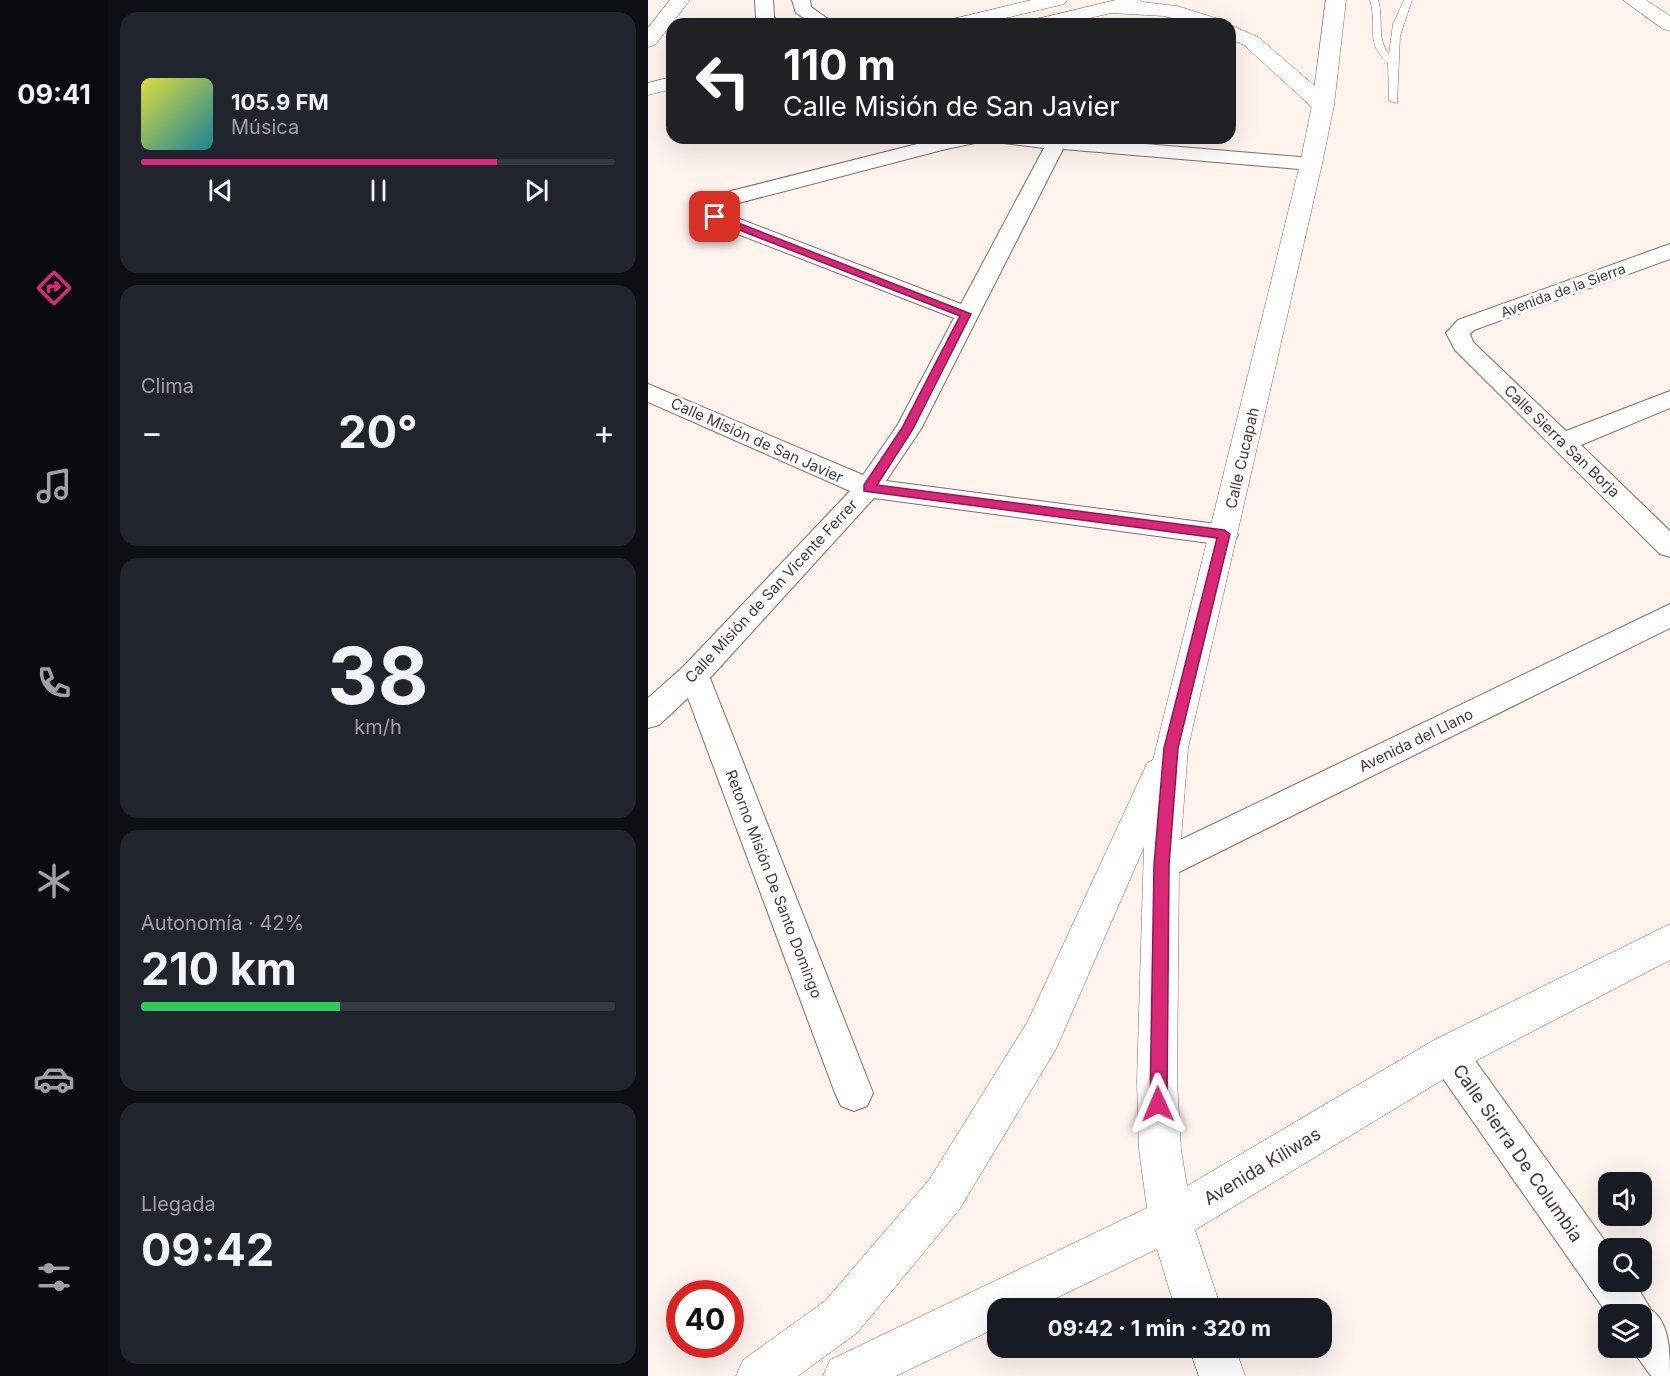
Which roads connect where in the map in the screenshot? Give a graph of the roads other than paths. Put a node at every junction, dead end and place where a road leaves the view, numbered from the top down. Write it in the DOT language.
graph roads {
  1 [pos="764,0"];
  2 [pos="801,0"];
  3 [pos="1057,0"];
  4 [pos="1142,0"];
  5 [pos="1336,0"];
  6 [pos="1374,0"];
  7 [pos="1408,0"];
  8 [pos="1632,0"];
  9 [pos="1110,7"];
  10 [pos="765,18"];
  11 [pos="817,18"];
  12 [pos="981,18"];
  13 [pos="1065,18"];
  14 [pos="1204,18"];
  15 [pos="666,23"];
  16 [pos="1670,25"];
  17 [pos="1236,34"];
  18 [pos="648,41"];
  19 [pos="1392,62"];
  20 [pos="666,84"];
  21 [pos="648,89"];
  22 [pos="1394,101"];
  23 [pos="1323,105"];
  24 [pos="941,144"];
  25 [pos="1056,144"];
  26 [pos="1080,144"];
  27 [pos="1311,164"];
  28 [pos="1670,251"];
  29 [pos="966,314"];
  30 [pos="1458,333"];
  31 [pos="648,392"];
  32 [pos="1670,399"];
  33 [pos="1563,442"];
  34 [pos="868,488"];
  35 [pos="1224,534"];
  36 [pos="1670,547"];
  37 [pos="1670,615"];
  38 [pos="694,675"];
  39 [pos="648,716"];
  40 [pos="1171,748"];
  41 [pos="1161,865"];
  42 [pos="1670,941"];
  43 [pos="1448,1054"];
  44 [pos="854,1093"];
  45 [pos="1170,1220"];
  46 [pos="1598,1267"];
  47 [pos="1195,1298"];
  48 [pos="1652,1342"];
  49 [pos="1216,1358"];
  50 [pos="1670,1367"];
  51 [pos="759,1376"];
  52 [pos="846,1376"];
  53 [pos="1222,1376"];
  1 -- 10 [label="street"];
  2 -- 11 [label="street"];
  3 -- 12 [label="street"];
  4 -- 9 [label="street"];
  5 -- 23 [label="street, Calle Cucapah"];
  6 -- 19 [label="lane"];
  7 -- 19 [label="lane"];
  8 -- 16 [label="street"];
  9 -- 13 [label="street"];
  9 -- 14 [label="street"];
  15 -- 18 [label="street"];
  17 -- 23 [label="street"];
  19 -- 22 [label="lane"];
  20 -- 21 [label="street"];
  23 -- 27 [label="street, Calle Cucapah"];
  24 -- 29 [label="street"];
  25 -- 29 [label="street, Calle Misión de San Vicente Ferrer"];
  26 -- 27 [label="street"];
  27 -- 35 [label="street, Calle Cucapah"];
  28 -- 30 [label="street, Avenida de la Sierra"];
  29 -- 34 [label="street, Calle Misión de San Vicente Ferrer"];
  30 -- 33 [label="street, Calle Sierra San Borja"];
  31 -- 34 [label="street, Calle Misión de San Javier"];
  32 -- 33 [label="street"];
  33 -- 36 [label="street, Calle Sierra San Borja"];
  34 -- 35 [label="street, Calle Misión de San Javier"];
  34 -- 38 [label="street, Calle Misión de San Vicente Ferrer"];
  35 -- 40 [label="street, Calle Cucapah"];
  37 -- 41 [label="street, Avenida del Llano"];
  38 -- 39 [label="street, Calle Misión de San Vicente Ferrer"];
  38 -- 44 [label="street, Retorno Misión De Santo Domingo"];
  40 -- 41 [label="street, Calle Cucapah"];
  40 -- 51 [label="street"];
  41 -- 45 [label="street, Calle Cucapah"];
  42 -- 43 [label="street, Avenida Kiliwas"];
  43 -- 45 [label="street, Avenida Kiliwas"];
  43 -- 46 [label="street, Calle Sierra De Columbia"];
  45 -- 47 [label="street, Calle Cucapah"];
  45 -- 52 [label="street, Avenida Kiliwas"];
  48 -- 50 [label="street"];
  49 -- 53 [label="street"];
}
